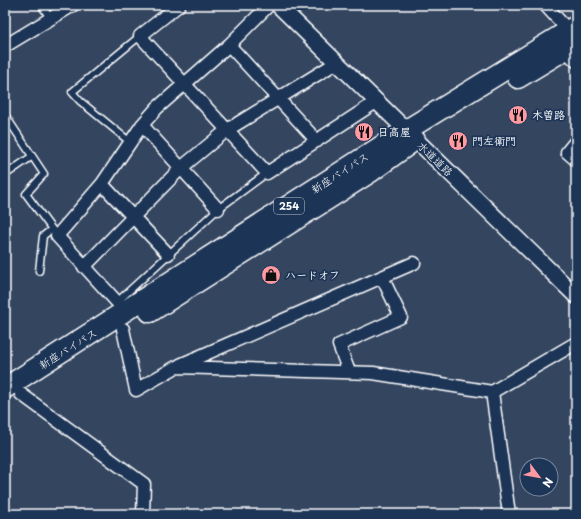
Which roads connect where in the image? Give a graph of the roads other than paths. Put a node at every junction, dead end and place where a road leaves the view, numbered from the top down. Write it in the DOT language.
graph roads {
  1 [pos="41,5"];
  2 [pos="73,5"];
  3 [pos="179,5"];
  4 [pos="269,5"];
  5 [pos="278,5"];
  6 [pos="545,5"];
  7 [pos="51,18"];
  8 [pos="140,36"];
  9 [pos="572,42"];
  10 [pos="229,45"];
  11 [pos="5,46"];
  12 [pos="336,63"];
  13 [pos="184,83"];
  14 [pos="278,100"];
  15 [pos="376,102"];
  16 [pos="5,115"];
  17 [pos="142,125"];
  18 [pos="228,130"];
  19 [pos="410,135"];
  20 [pos="318,141"];
  21 [pos="576,141"];
  22 [pos="130,142"];
  23 [pos="31,157"];
  24 [pos="576,160"];
  25 [pos="181,168"];
  26 [pos="267,173"];
  27 [pos="5,175"];
  28 [pos="102,184"];
  29 [pos="218,209"];
  30 [pos="132,216"];
  31 [pos="54,233"];
  32 [pos="168,254"];
  33 [pos="414,263"];
  34 [pos="84,267"];
  35 [pos="39,270"];
  36 [pos="382,277"];
  37 [pos="576,296"];
  38 [pos="122,314"];
  39 [pos="576,343"];
  40 [pos="176,367"];
  41 [pos="349,372"];
  42 [pos="492,392"];
  43 [pos="10,395"];
  44 [pos="143,514"];
  45 [pos="509,514"];
  1 -- 7 [label="lane"];
  2 -- 7 [label="street"];
  3 -- 8 [label="street"];
  4 -- 10 [label="street"];
  5 -- 12 [label="street, 水道道路"];
  6 -- 9 [label="street"];
  7 -- 11 [label="street"];
  8 -- 13 [label="street"];
  8 -- 22 [label="lane"];
  9 -- 19 [label="highway, 新座バイパス / 254"];
  10 -- 13 [label="street"];
  10 -- 14 [label="street"];
  12 -- 14 [label="street"];
  12 -- 15 [label="street, 水道道路"];
  13 -- 17 [label="street"];
  13 -- 18 [label="street"];
  14 -- 18 [label="street"];
  14 -- 20 [label="street"];
  15 -- 19 [label="street, 水道道路"];
  15 -- 20 [label="street"];
  16 -- 23 [label="lane"];
  17 -- 22 [label="street"];
  17 -- 25 [label="street"];
  18 -- 25 [label="street"];
  18 -- 26 [label="street"];
  19 -- 37 [label="street, 水道道路"];
  19 -- 38 [label="highway, 新座バイパス / 254"];
  20 -- 26 [label="street"];
  21 -- 24 [label="street"];
  22 -- 28 [label="street"];
  23 -- 27 [label="lane"];
  23 -- 31 [label="lane"];
  25 -- 29 [label="street"];
  25 -- 30 [label="street"];
  26 -- 29 [label="lane"];
  28 -- 30 [label="street"];
  28 -- 31 [label="street"];
  29 -- 32 [label="lane"];
  30 -- 32 [label="street"];
  30 -- 34 [label="street"];
  31 -- 34 [label="street"];
  31 -- 35 [label="lane"];
  32 -- 38 [label="lane"];
  33 -- 36 [label="street"];
  34 -- 38 [label="street"];
  36 -- 40 [label="street"];
  36 -- 41 [label="street"];
  38 -- 40 [label="street"];
  38 -- 43 [label="highway, 新座バイパス / 254"];
  39 -- 42 [label="street"];
  40 -- 41 [label="street"];
  41 -- 42 [label="street"];
  42 -- 45 [label="street"];
  43 -- 44 [label="street"];
}
